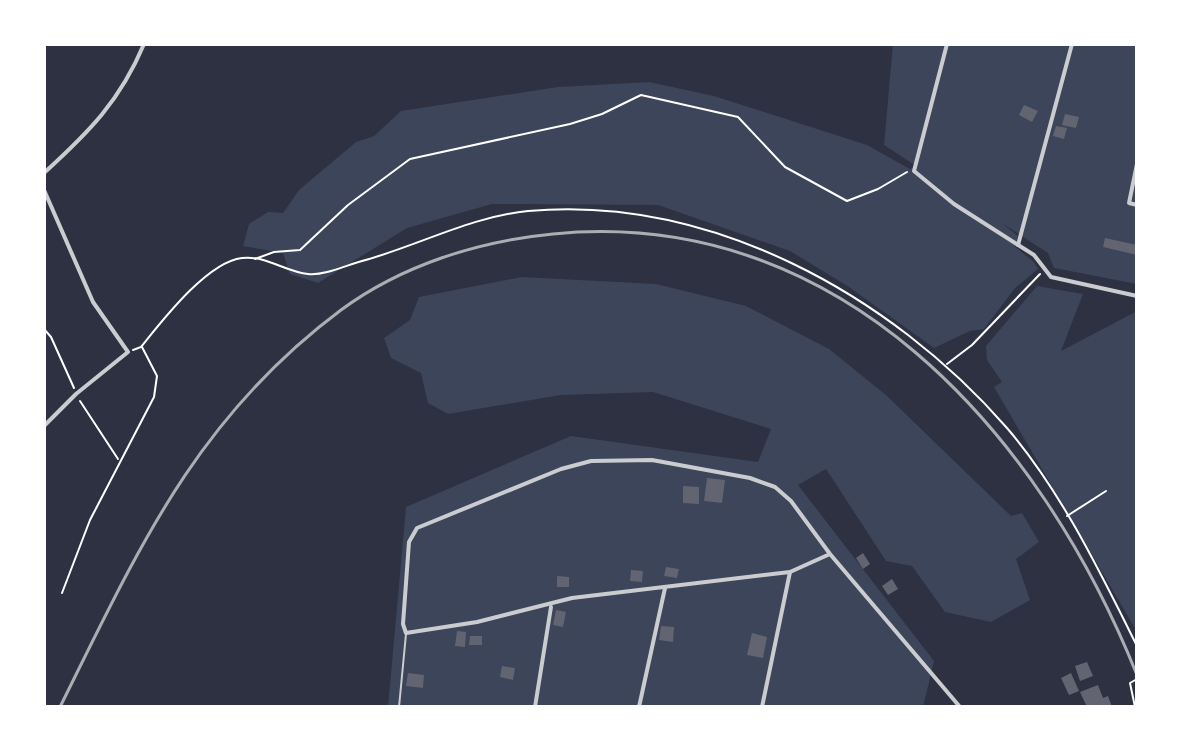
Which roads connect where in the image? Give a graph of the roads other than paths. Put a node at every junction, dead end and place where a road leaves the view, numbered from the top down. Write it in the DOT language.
graph roads {
  1 [pos="144,44"];
  2 [pos="947,44"];
  3 [pos="1072,44"];
  4 [pos="1137,164"];
  5 [pos="44,173"];
  6 [pos="44,190"];
  7 [pos="1137,205"];
  8 [pos="1018,245"];
  9 [pos="1137,296"];
  10 [pos="44,426"];
  11 [pos="830,554"];
  12 [pos="790,572"];
  13 [pos="665,588"];
  14 [pos="551,606"];
  15 [pos="406,633"];
  16 [pos="399,707"];
  17 [pos="535,707"];
  18 [pos="639,707"];
  19 [pos="762,707"];
  20 [pos="960,707"];
  1 -- 5 [label="street"];
  2 -- 8 [label="street"];
  3 -- 8 [label="street"];
  4 -- 7 [label="street"];
  6 -- 10 [label="street"];
  8 -- 9 [label="street"];
  11 -- 12 [label="street"];
  11 -- 15 [label="street"];
  11 -- 20 [label="street"];
  12 -- 13 [label="street"];
  12 -- 19 [label="street"];
  13 -- 14 [label="street"];
  13 -- 18 [label="street"];
  14 -- 15 [label="street"];
  14 -- 17 [label="street"];
  15 -- 16 [label="lane"];
}
